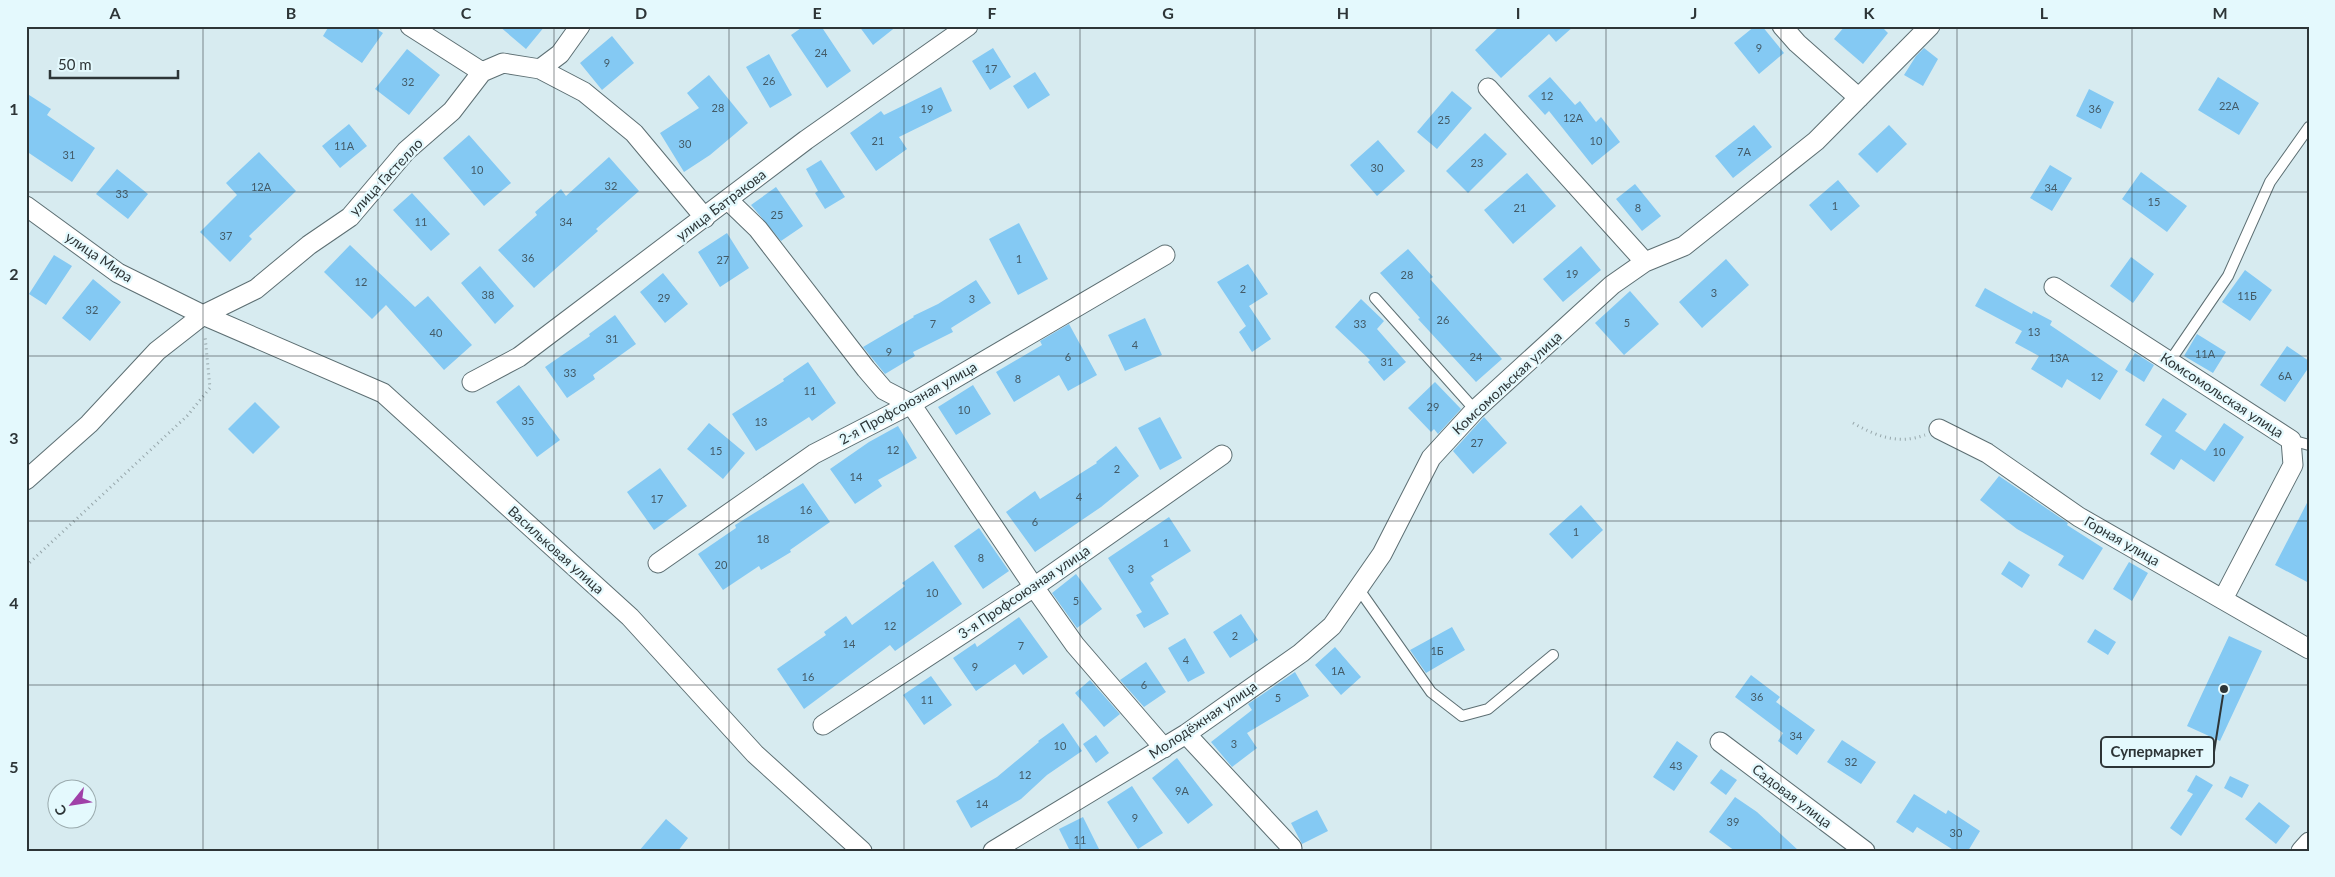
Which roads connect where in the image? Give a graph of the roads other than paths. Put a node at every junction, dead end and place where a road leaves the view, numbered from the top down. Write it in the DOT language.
graph roads {
  1 [pos="410,26"];
  2 [pos="580,26"];
  3 [pos="968,26"];
  4 [pos="1782,26"];
  5 [pos="1930,26"];
  6 [pos="540,69"];
  7 [pos="482,72"];
  8 [pos="1488,88"];
  9 [pos="1859,98"];
  10 [pos="2309,127"];
  11 [pos="728,200"];
  12 [pos="26,206"];
  13 [pos="705,218"];
  14 [pos="1165,255"];
  15 [pos="1645,262"];
  16 [pos="2054,287"];
  17 [pos="1376,298"];
  18 [pos="203,316"];
  19 [pos="2170,362"];
  20 [pos="472,382"];
  21 [pos="912,404"];
  22 [pos="1475,410"];
  23 [pos="1939,428"];
  24 [pos="2300,442"];
  25 [pos="1222,455"];
  26 [pos="26,480"];
  27 [pos="1382,554"];
  28 [pos="658,563"];
  29 [pos="1034,587"];
  30 [pos="1358,588"];
  31 [pos="2223,599"];
  32 [pos="2309,649"];
  33 [pos="1553,655"];
  34 [pos="823,725"];
  35 [pos="1186,734"];
  36 [pos="1720,742"];
  37 [pos="1164,748"];
  38 [pos="2309,842"];
  39 [pos="1292,848"];
  40 [pos="862,851"];
  41 [pos="993,851"];
  42 [pos="1865,851"];
  43 [pos="2301,851"];
  1 -- 7 [label="street"];
  2 -- 6 [label="street"];
  3 -- 11 [label="street, улица Батракова"];
  4 -- 9 [label="street"];
  5 -- 9 [label="street, Комсомольская улица"];
  6 -- 7 [label="street"];
  6 -- 13 [label="street"];
  7 -- 18 [label="street, улица Гастелло"];
  8 -- 15 [label="street"];
  9 -- 15 [label="street, Комсомольская улица"];
  10 -- 19 [label="lane"];
  11 -- 13 [label="street, улица Батракова"];
  11 -- 21 [label="street"];
  12 -- 18 [label="street, улица Мира"];
  13 -- 20 [label="street, улица Батракова"];
  14 -- 21 [label="street, 2-я Профсоюзная улица"];
  15 -- 22 [label="street, Комсомольская улица"];
  16 -- 19 [label="street, Комсомольская улица"];
  17 -- 22 [label="lane"];
  18 -- 26 [label="street, улица Гастелло"];
  18 -- 40 [label="street, Васильковая улица"];
  19 -- 24 [label="street, Комсомольская улица"];
  21 -- 28 [label="street, 2-я Профсоюзная улица"];
  21 -- 29 [label="street"];
  22 -- 27 [label="street, Комсомольская улица"];
  23 -- 31 [label="street, Горная улица"];
  24 -- 31 [label="street, Комсомольская улица"];
  25 -- 29 [label="street, 3-я Профсоюзная улица"];
  27 -- 30 [label="street, Молодёжная улица"];
  29 -- 34 [label="street, 3-я Профсоюзная улица"];
  29 -- 37 [label="street"];
  30 -- 33 [label="lane"];
  30 -- 35 [label="street, Молодёжная улица"];
  31 -- 32 [label="street, Горная улица"];
  35 -- 37 [label="street, Молодёжная улица"];
  35 -- 39 [label="street"];
  36 -- 42 [label="street, Садовая улица"];
  37 -- 41 [label="street, Молодёжная улица"];
  38 -- 43 [label="street"];
}
